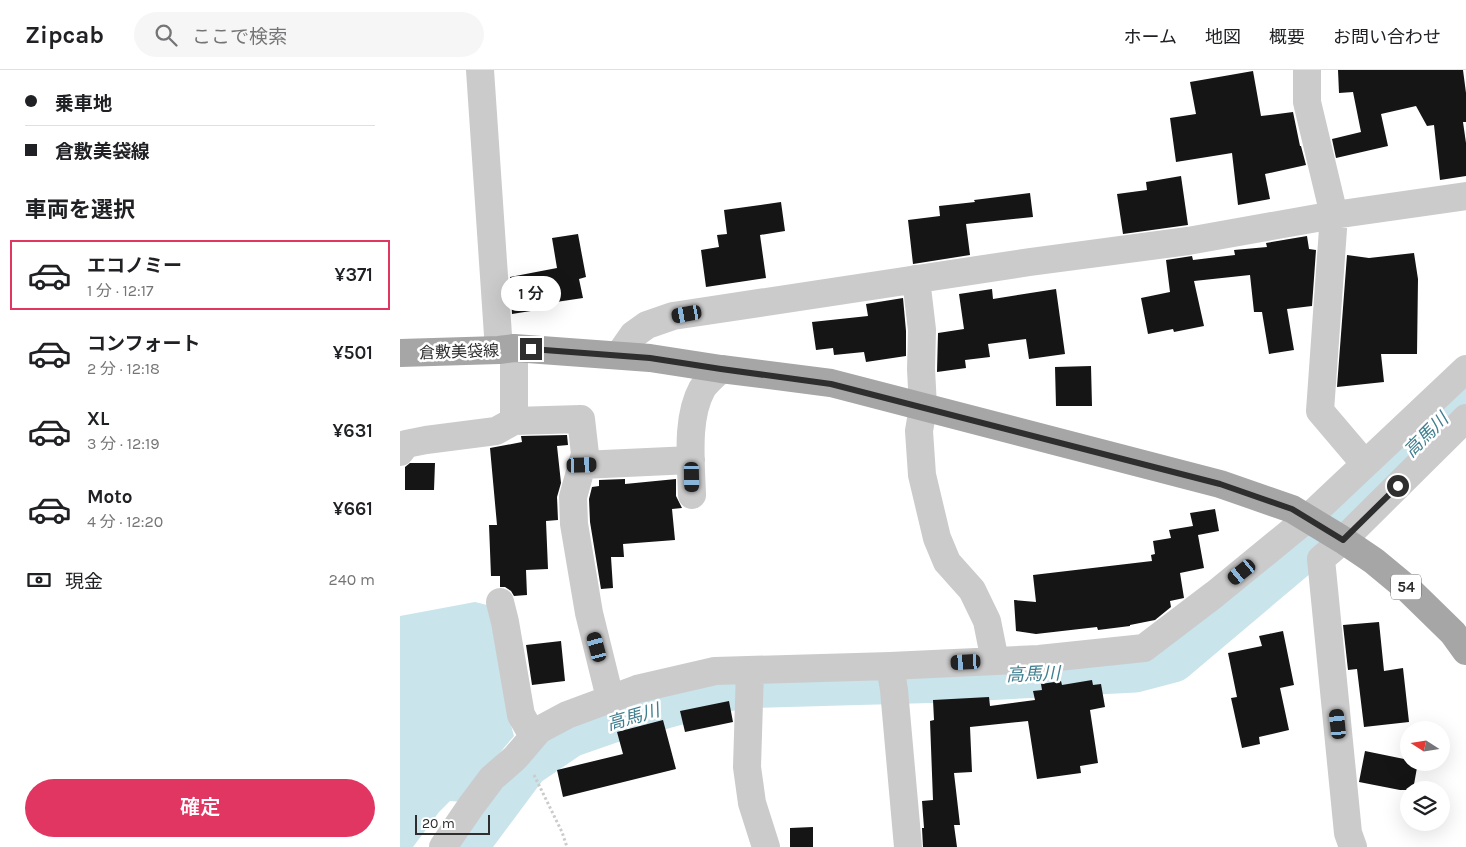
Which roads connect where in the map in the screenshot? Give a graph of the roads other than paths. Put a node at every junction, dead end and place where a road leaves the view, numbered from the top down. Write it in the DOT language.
graph roads {
  1 [pos="480,70"];
  2 [pos="1307,70"];
  3 [pos="1466,196"];
  4 [pos="1334,214"];
  5 [pos="916,279"];
  6 [pos="506,349"];
  7 [pos="400,352"];
  8 [pos="619,355"];
  9 [pos="721,369"];
  10 [pos="1466,370"];
  11 [pos="923,407"];
  12 [pos="1466,418"];
  13 [pos="514,421"];
  14 [pos="400,452"];
  15 [pos="691,460"];
  16 [pos="1365,464"];
  17 [pos="582,465"];
  18 [pos="692,494"];
  19 [pos="1325,528"];
  20 [pos="500,602"];
  21 [pos="1466,651"];
  22 [pos="995,661"];
  23 [pos="891,676"];
  24 [pos="750,682"];
  25 [pos="610,698"];
  26 [pos="534,736"];
  27 [pos="443,847"];
  28 [pos="766,847"];
  29 [pos="908,847"];
  30 [pos="1353,847"];
  1 -- 6 [label="street"];
  2 -- 4 [label="street"];
  3 -- 4 [label="street"];
  4 -- 5 [label="street"];
  4 -- 16 [label="street"];
  5 -- 8 [label="street"];
  5 -- 11 [label="street"];
  6 -- 7 [label="main road, 倉敷美袋線 / 54"];
  6 -- 8 [label="main road, 倉敷美袋線 / 54"];
  6 -- 13 [label="street"];
  8 -- 9 [label="main road, 倉敷美袋線 / 54"];
  9 -- 11 [label="main road, 倉敷美袋線 / 54"];
  9 -- 15 [label="street"];
  10 -- 16 [label="street"];
  11 -- 19 [label="main road, 倉敷美袋線 / 54"];
  11 -- 22 [label="street"];
  12 -- 19 [label="street"];
  13 -- 14 [label="street"];
  13 -- 17 [label="street"];
  15 -- 17 [label="street"];
  15 -- 18 [label="street"];
  16 -- 19 [label="street"];
  17 -- 25 [label="street"];
  19 -- 21 [label="main road, 倉敷美袋線 / 54"];
  19 -- 22 [label="street"];
  19 -- 30 [label="street"];
  20 -- 26 [label="street"];
  22 -- 23 [label="street"];
  23 -- 24 [label="street"];
  23 -- 29 [label="street"];
  24 -- 25 [label="street"];
  24 -- 28 [label="street"];
  25 -- 26 [label="street"];
  26 -- 27 [label="street"];
}
